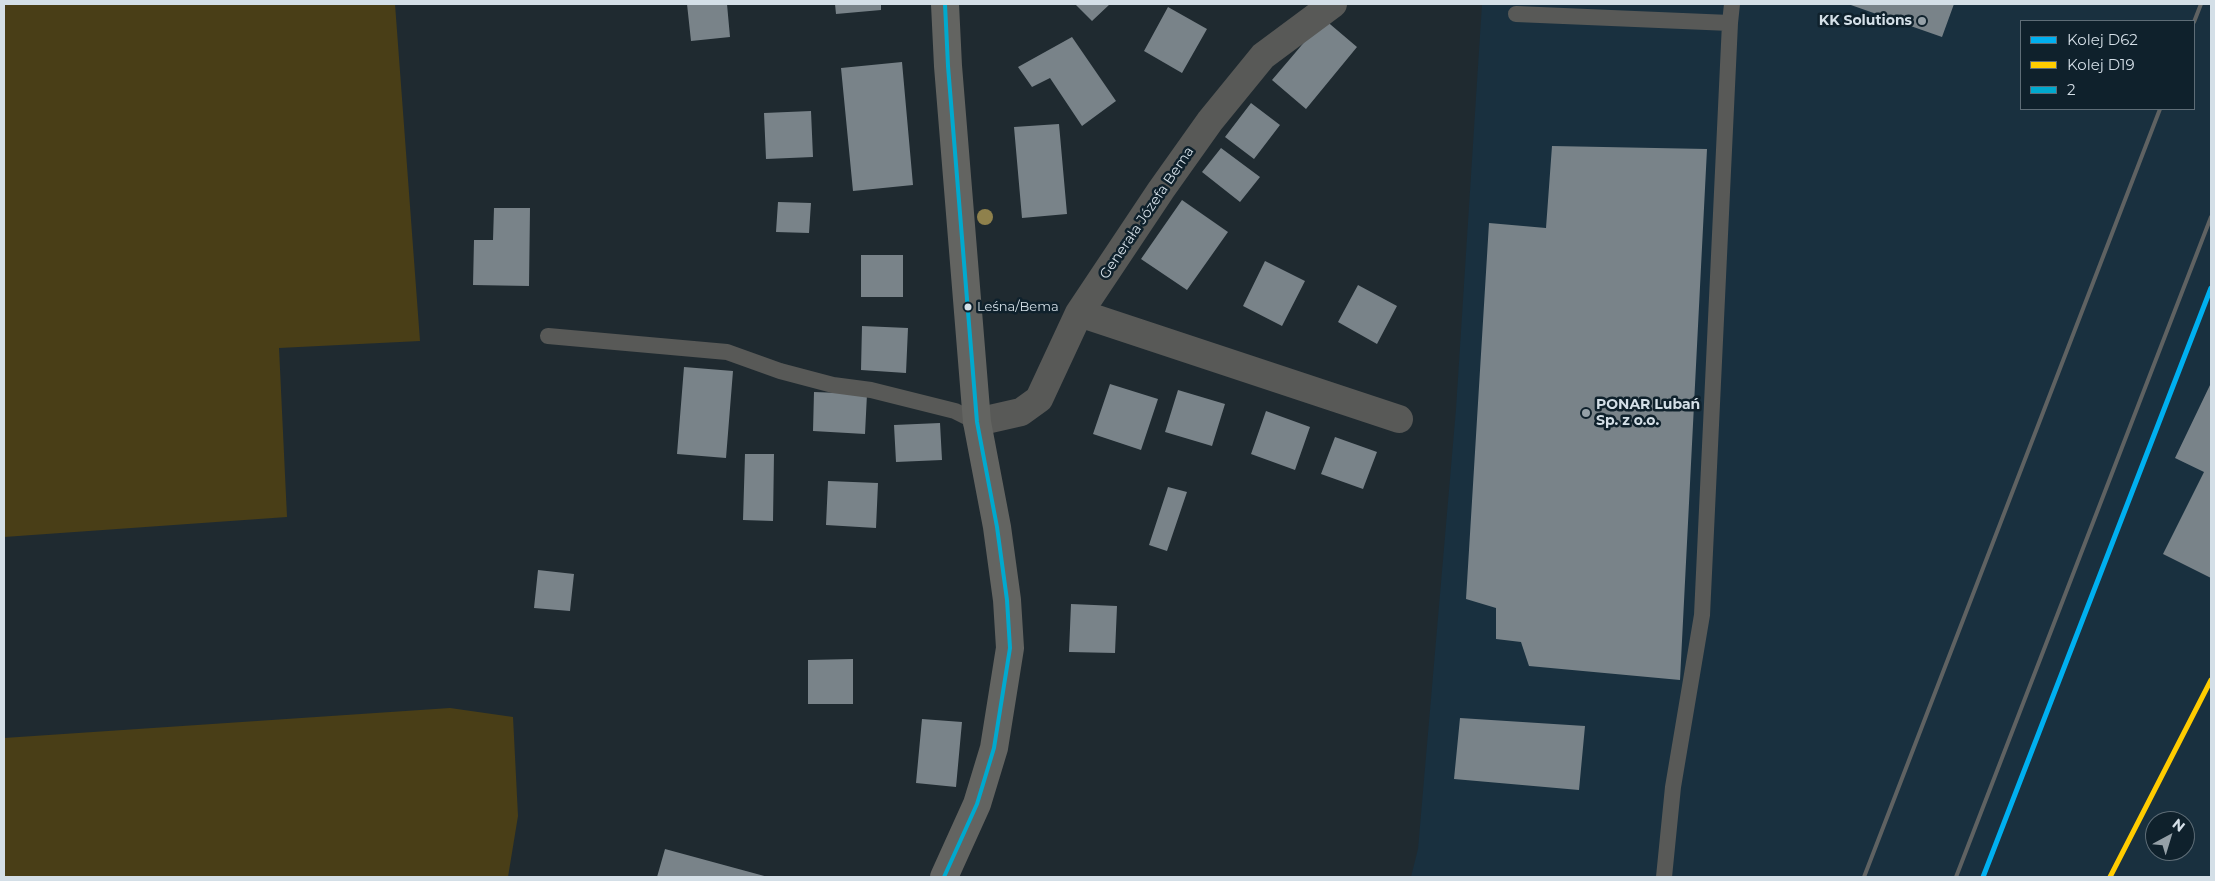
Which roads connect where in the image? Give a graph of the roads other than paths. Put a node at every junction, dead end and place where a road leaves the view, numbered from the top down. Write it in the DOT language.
graph roads {
  1 [pos="945,4"];
  2 [pos="1333,4"];
  3 [pos="1732,4"];
  4 [pos="1516,14"];
  5 [pos="1730,23"];
  6 [pos="1079,313"];
  7 [pos="548,336"];
  8 [pos="1399,419"];
  9 [pos="977,422"];
  10 [pos="944,877"];
  11 [pos="1664,877"];
  1 -- 9 [label="main road"];
  2 -- 6 [label="street, Generała Józefa Bema"];
  3 -- 5 [label="lane"];
  4 -- 5 [label="lane"];
  5 -- 11 [label="lane"];
  6 -- 8 [label="street"];
  6 -- 9 [label="street, Generała Józefa Bema"];
  7 -- 9 [label="lane"];
  9 -- 10 [label="main road"];
}
